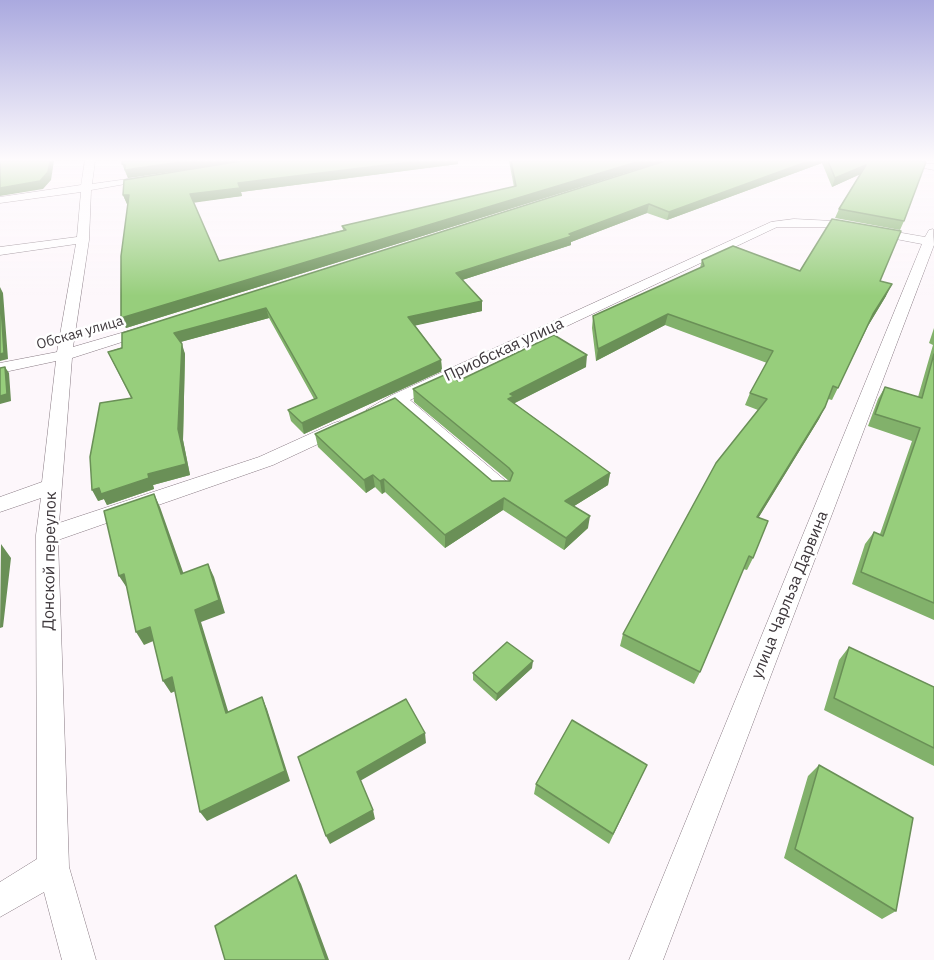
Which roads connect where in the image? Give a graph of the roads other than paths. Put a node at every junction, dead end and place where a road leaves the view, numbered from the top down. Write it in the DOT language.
graph roads {
  1 [pos="85,206"];
  2 [pos="932,236"];
  3 [pos="83,240"];
  4 [pos="0,251"];
  5 [pos="156,327"];
  6 [pos="64,355"];
  7 [pos="0,368"];
  8 [pos="398,399"];
  9 [pos="51,486"];
  10 [pos="500,487"];
  11 [pos="0,505"];
  12 [pos="47,536"];
  13 [pos="53,867"];
  14 [pos="0,901"];
  15 [pos="79,960"];
  16 [pos="646,960"];
  1 -- 3 [label="lane, Донской переулок"];
  2 -- 8 [label="lane, Приобская улица"];
  2 -- 16 [label="lane, улица Чарльза Дарвина"];
  3 -- 4 [label="lane"];
  3 -- 6 [label="lane, Донской переулок"];
  5 -- 6 [label="lane, Обская улица"];
  6 -- 7 [label="lane, Обская улица"];
  6 -- 9 [label="lane, Донской переулок"];
  8 -- 10 [label="lane"];
  8 -- 12 [label="lane, Приобская улица"];
  9 -- 11 [label="lane"];
  9 -- 12 [label="lane, Донской переулок"];
  12 -- 13 [label="lane, Донской переулок"];
  13 -- 14 [label="lane"];
  13 -- 15 [label="lane, Донской переулок"];
}
